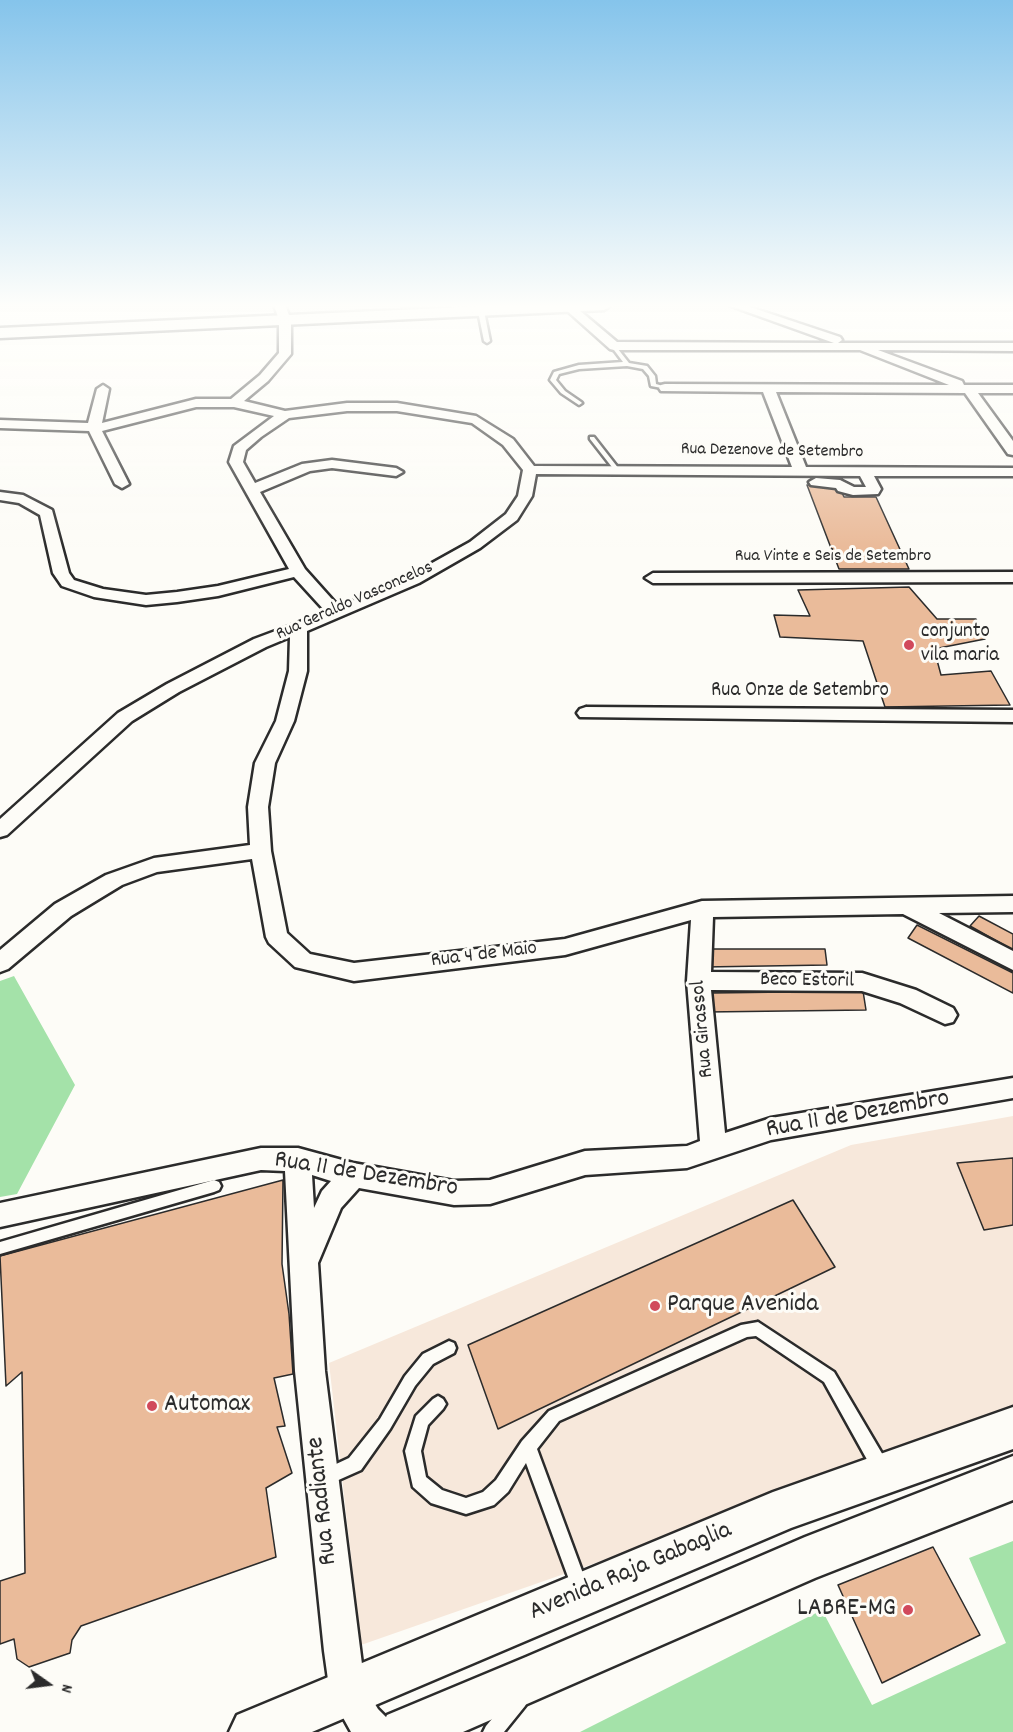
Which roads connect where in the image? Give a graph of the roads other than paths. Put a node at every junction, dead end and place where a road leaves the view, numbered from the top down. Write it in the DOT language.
graph roads {
  1 [pos="255,386"];
  2 [pos="558,386"];
  3 [pos="652,386"];
  4 [pos="963,386"];
  5 [pos="665,388"];
  6 [pos="969,388"];
  7 [pos="103,389"];
  8 [pos="768,389"];
  9 [pos="1013,389"];
  10 [pos="234,403"];
  11 [pos="579,403"];
  12 [pos="285,415"];
  13 [pos="0,424"];
  14 [pos="94,427"];
  15 [pos="592,438"];
  16 [pos="1013,451"];
  17 [pos="530,470"];
  18 [pos="617,470"];
  19 [pos="396,472"];
  20 [pos="866,472"];
  21 [pos="1013,472"];
  22 [pos="806,477"];
  23 [pos="122,484"];
  24 [pos="252,490"];
  25 [pos="0,496"];
  26 [pos="298,571"];
  27 [pos="1013,577"];
  28 [pos="652,578"];
  29 [pos="337,614"];
  30 [pos="299,628"];
  31 [pos="586,713"];
  32 [pos="1013,717"];
  33 [pos="0,830"];
  34 [pos="261,851"];
  35 [pos="1013,904"];
  36 [pos="905,906"];
  37 [pos="702,909"];
  38 [pos="1013,961"];
  39 [pos="0,963"];
  40 [pos="699,981"];
  41 [pos="945,1015"];
  42 [pos="1013,1088"];
  43 [pos="714,1148"];
  44 [pos="298,1160"];
  45 [pos="354,1175"];
  46 [pos="214,1186"];
  47 [pos="0,1215"];
  48 [pos="0,1248"];
  49 [pos="305,1261"];
  50 [pos="448,1348"];
  51 [pos="438,1404"];
  52 [pos="1013,1428"];
  53 [pos="528,1447"];
  54 [pos="884,1473"];
  55 [pos="1013,1478"];
  56 [pos="322,1479"];
  57 [pos="582,1594"];
  58 [pos="541,1675"];
  59 [pos="348,1694"];
  60 [pos="254,1732"];
  61 [pos="375,1732"];
  62 [pos="404,1732"];
  63 [pos="492,1732"];
  1 -- 10 [label="street"];
  2 -- 11 [label="lane"];
  3 -- 5 [label="lane"];
  4 -- 6 [label="street"];
  5 -- 8 [label="street"];
  6 -- 8 [label="street"];
  6 -- 9 [label="street"];
  6 -- 16 [label="street"];
  7 -- 14 [label="street"];
  8 -- 22 [label="street"];
  10 -- 12 [label="street"];
  10 -- 14 [label="street"];
  12 -- 17 [label="street"];
  12 -- 24 [label="street"];
  13 -- 14 [label="street"];
  14 -- 23 [label="street"];
  15 -- 18 [label="lane"];
  17 -- 18 [label="street, Rua Dezenove de Setembro"];
  17 -- 29 [label="street, Rua Geraldo Vasconcelos"];
  18 -- 22 [label="street, Rua Dezenove de Setembro"];
  19 -- 24 [label="street"];
  20 -- 21 [label="street, Rua Dezenove de Setembro"];
  20 -- 22 [label="street, Rua Dezenove de Setembro"];
  20 -- 22 [label="street"];
  24 -- 26 [label="street"];
  25 -- 26 [label="street"];
  26 -- 29 [label="street"];
  27 -- 28 [label="street, Rua Vinte e Seis de Setembro"];
  29 -- 30 [label="street, Rua Geraldo Vasconcelos"];
  30 -- 33 [label="street, Rua Geraldo Vasconcelos"];
  30 -- 34 [label="street, Rua 4 de Maio"];
  31 -- 32 [label="street, Rua Onze de Setembro"];
  34 -- 37 [label="street, Rua 4 de Maio"];
  34 -- 39 [label="street"];
  35 -- 36 [label="street, Rua 4 de Maio"];
  36 -- 37 [label="street, Rua 4 de Maio"];
  36 -- 38 [label="street"];
  37 -- 40 [label="street, Rua Girassol"];
  40 -- 41 [label="street, Beco Estoril"];
  40 -- 43 [label="street, Rua Girassol"];
  42 -- 43 [label="street, Rua 11 de Dezembro"];
  43 -- 45 [label="street, Rua 11 de Dezembro"];
  44 -- 45 [label="street, Rua 11 de Dezembro"];
  44 -- 47 [label="street, Rua 11 de Dezembro"];
  44 -- 49 [label="street, Rua Radiante"];
  45 -- 49 [label="street, Rua Radiante"];
  46 -- 48 [label="lane"];
  49 -- 56 [label="street, Rua Radiante"];
  50 -- 56 [label="lane"];
  51 -- 53 [label="lane"];
  52 -- 54 [label="main road, Avenida Raja Gabaglia"];
  53 -- 54 [label="lane"];
  53 -- 57 [label="lane"];
  54 -- 57 [label="main road, Avenida Raja Gabaglia"];
  55 -- 58 [label="main road"];
  56 -- 59 [label="street, Rua Radiante"];
  57 -- 59 [label="main road, Avenida Raja Gabaglia"];
  58 -- 62 [label="main road"];
  58 -- 63 [label="lane"];
  59 -- 60 [label="main road, Avenida Raja Gabaglia"];
  59 -- 61 [label="street, Rua Radiante"];
}
